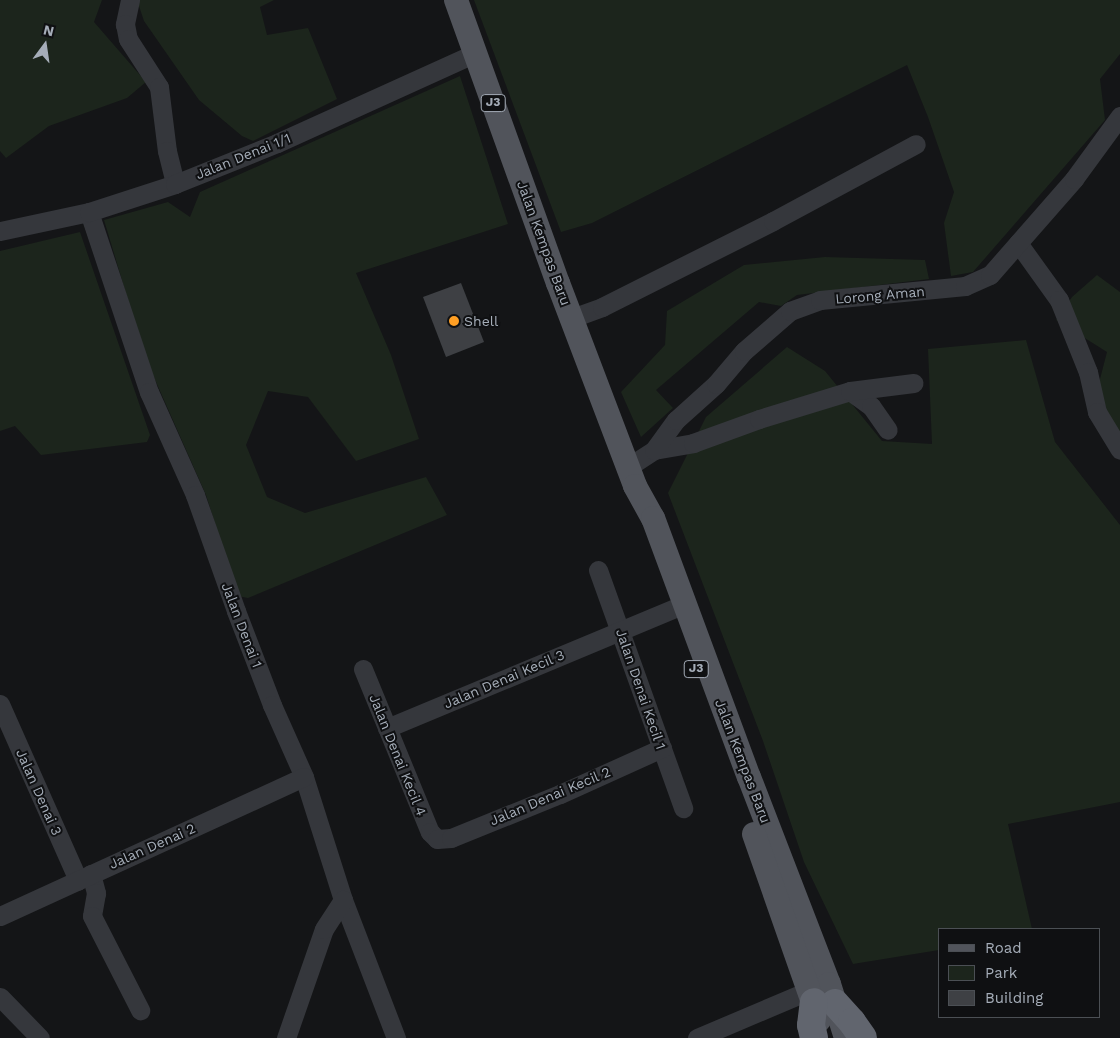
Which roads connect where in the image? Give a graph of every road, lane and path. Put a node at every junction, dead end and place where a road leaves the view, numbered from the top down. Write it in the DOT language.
graph roads {
  1 [pos="130,0"];
  2 [pos="456,0"];
  3 [pos="476,53"];
  4 [pos="1120,116"];
  5 [pos="916,144"];
  6 [pos="175,184"];
  7 [pos="89,212"];
  8 [pos="0,231"];
  9 [pos="1018,244"];
  10 [pos="572,318"];
  11 [pos="913,383"];
  12 [pos="850,391"];
  13 [pos="888,430"];
  14 [pos="654,450"];
  15 [pos="1120,450"];
  16 [pos="632,476"];
  17 [pos="598,570"];
  18 [pos="675,608"];
  19 [pos="620,630"];
  20 [pos="363,669"];
  21 [pos="0,704"];
  22 [pos="387,728"];
  23 [pos="662,748"];
  24 [pos="304,778"];
  25 [pos="683,808"];
  26 [pos="437,840"];
  27 [pos="84,877"];
  28 [pos="343,900"];
  29 [pos="0,916"];
  30 [pos="0,997"];
  31 [pos="820,999"];
  32 [pos="140,1010"];
  33 [pos="40,1038"];
  34 [pos="286,1038"];
  35 [pos="396,1038"];
  36 [pos="697,1038"];
  37 [pos="814,1038"];
  38 [pos="825,1038"];
  39 [pos="846,1038"];
  40 [pos="863,1038"];
  1 -- 6 [label="street"];
  2 -- 3 [label="main road, Jalan Kempas Baru / J3"];
  3 -- 6 [label="street, Jalan Denai 1/1"];
  3 -- 10 [label="main road, Jalan Kempas Baru / J3"];
  4 -- 9 [label="street, Lorong Aman"];
  5 -- 10 [label="street"];
  6 -- 7 [label="street, Jalan Denai 1/1"];
  7 -- 8 [label="street, Jalan Denai 1/1"];
  7 -- 24 [label="street, Jalan Denai 1"];
  9 -- 14 [label="street, Lorong Aman"];
  9 -- 15 [label="street"];
  10 -- 16 [label="main road, Jalan Kempas Baru / J3"];
  11 -- 12 [label="street"];
  12 -- 13 [label="street"];
  12 -- 14 [label="street"];
  14 -- 16 [label="street, Lorong Aman"];
  16 -- 18 [label="main road, Jalan Kempas Baru / J3"];
  16 -- 31 [label="main road, Jalan Kempas Baru / J3"];
  17 -- 19 [label="street, Jalan Denai Kecil 1"];
  18 -- 19 [label="street, Jalan Denai Kecil 3"];
  18 -- 31 [label="main road, Jalan Kempas Baru / J3"];
  19 -- 22 [label="street, Jalan Denai Kecil 3"];
  19 -- 23 [label="street, Jalan Denai Kecil 1"];
  20 -- 22 [label="street, Jalan Denai Kecil 4"];
  21 -- 27 [label="street, Jalan Denai 3"];
  22 -- 26 [label="street, Jalan Denai Kecil 4"];
  23 -- 25 [label="street, Jalan Denai Kecil 1"];
  23 -- 26 [label="street, Jalan Denai Kecil 2"];
  24 -- 27 [label="street, Jalan Denai 2"];
  24 -- 28 [label="street, Jalan Denai 1"];
  27 -- 29 [label="street, Jalan Denai 2"];
  27 -- 32 [label="street, Jalan Denai 3"];
  28 -- 34 [label="street"];
  28 -- 35 [label="street, Jalan Denai 1"];
  30 -- 33 [label="street"];
  31 -- 36 [label="street"];
  31 -- 37 [label="highway"];
  31 -- 38 [label="main road, Jalan Kempas Baru / J3"];
  31 -- 39 [label="main road, Jalan Kempas Baru / J3"];
  31 -- 40 [label="highway"];
}
